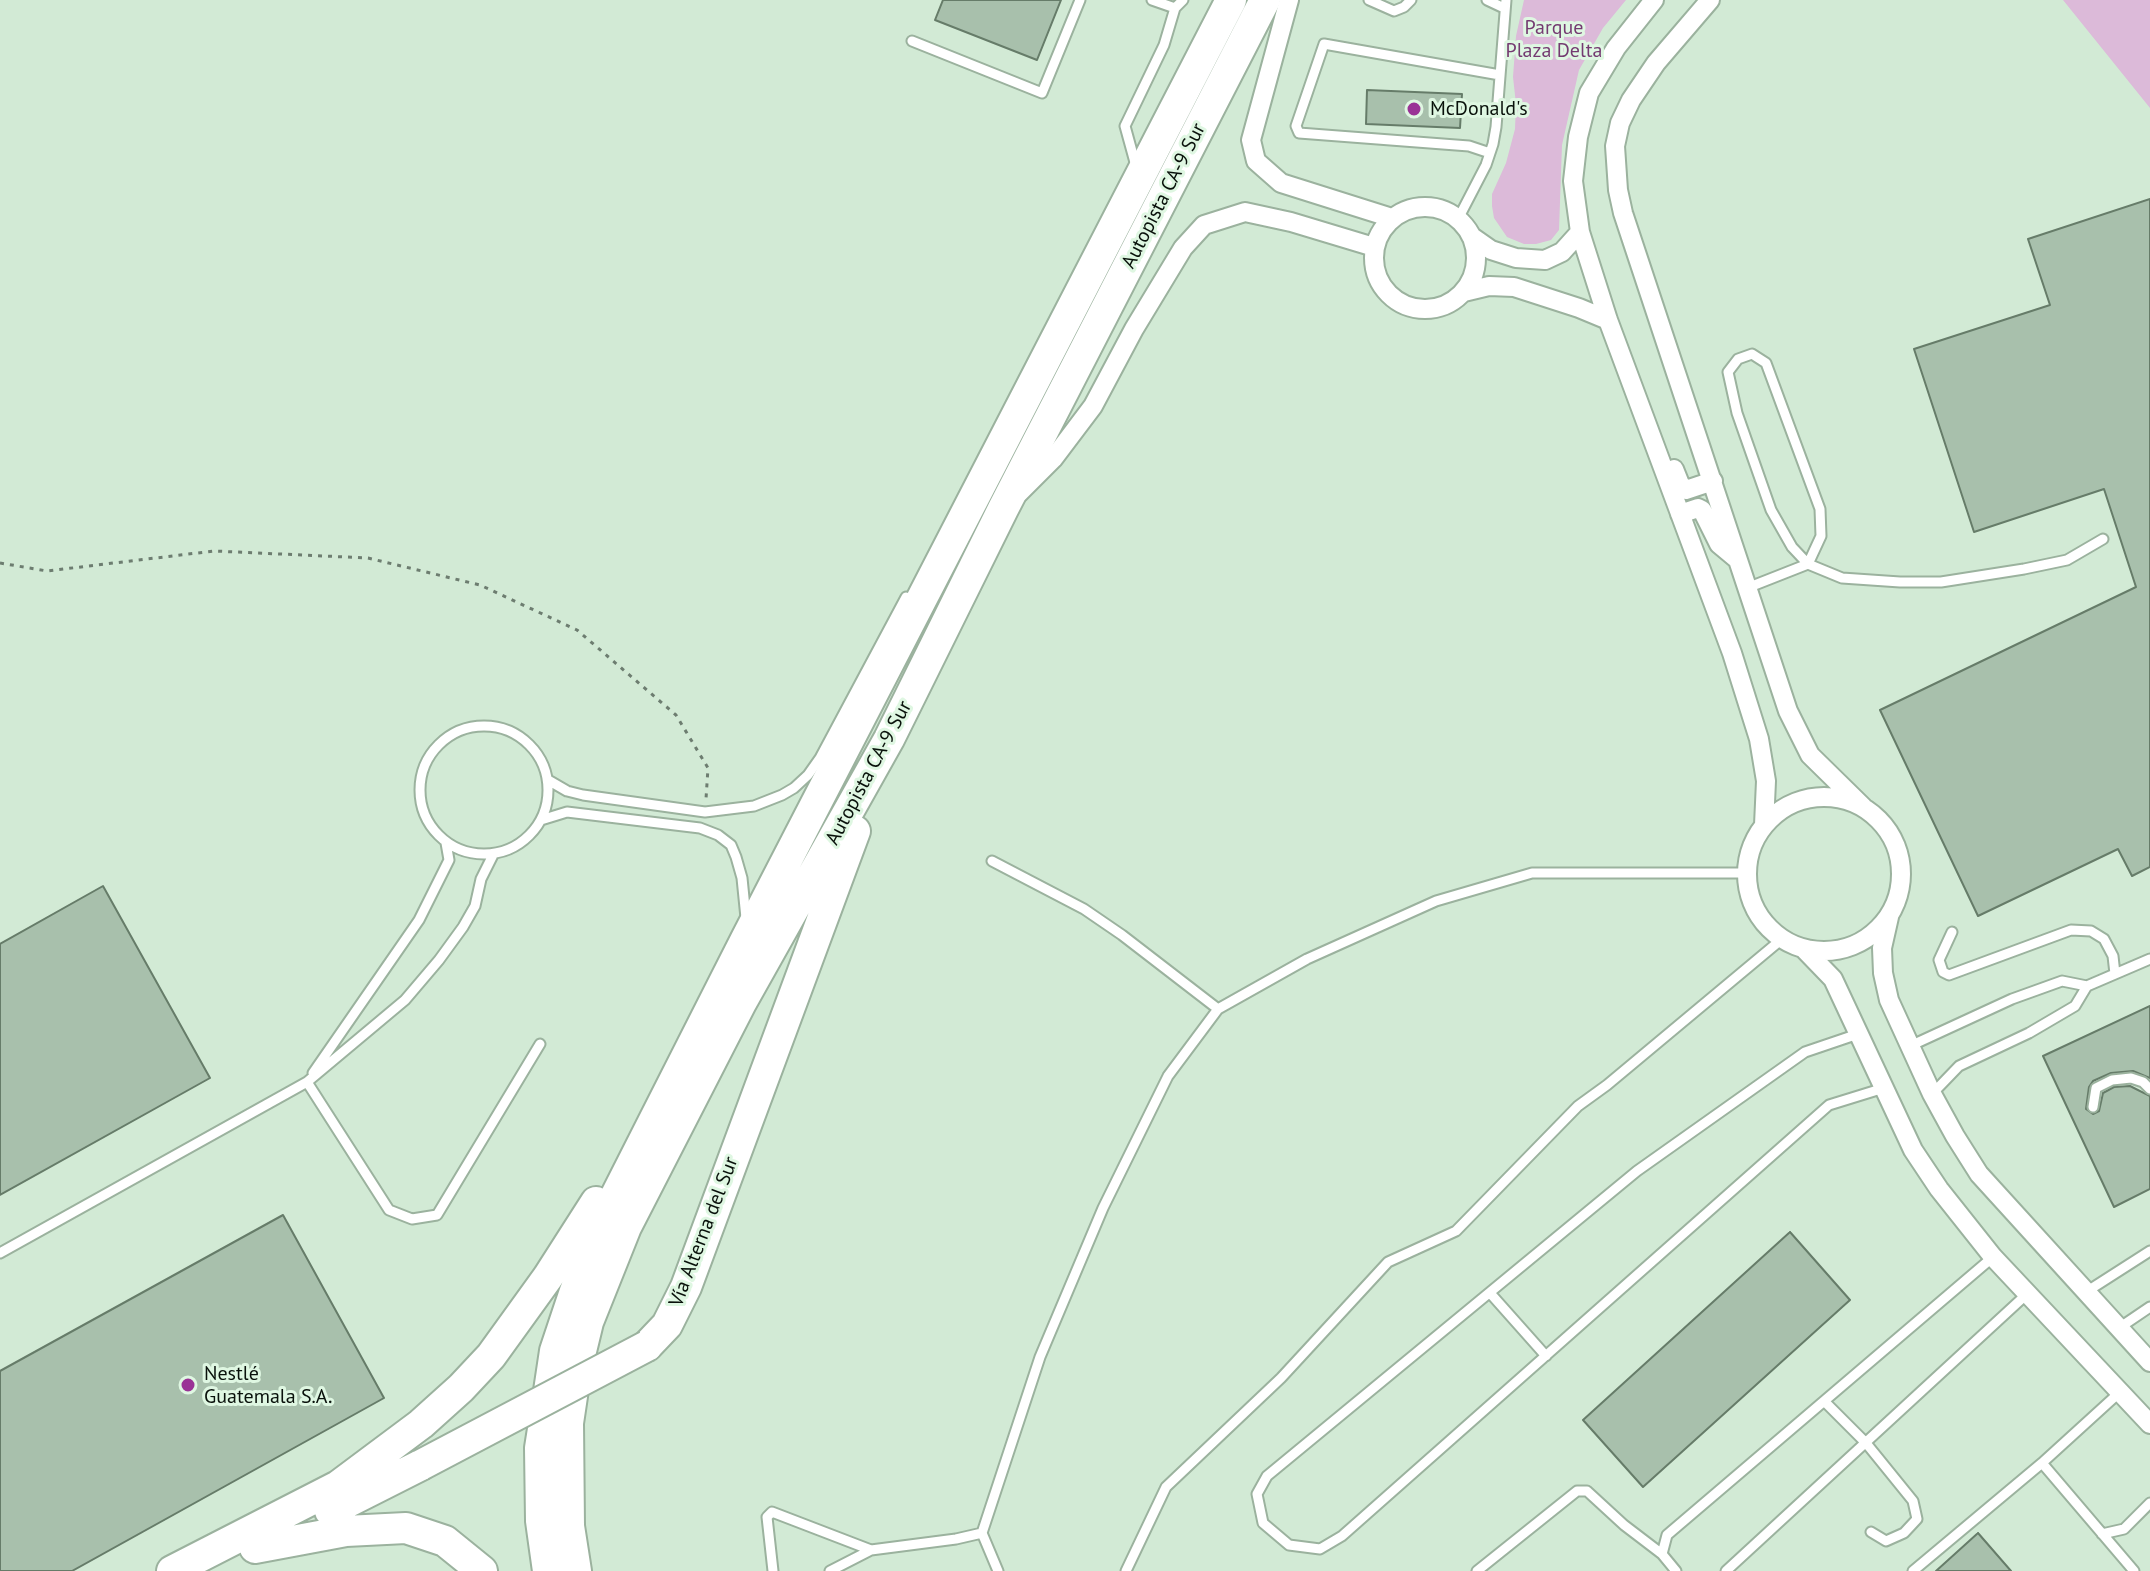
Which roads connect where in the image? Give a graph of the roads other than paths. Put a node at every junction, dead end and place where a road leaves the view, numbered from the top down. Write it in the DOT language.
graph roads {
  1 [pos="1080,0"];
  2 [pos="1152,0"];
  3 [pos="1183,0"];
  4 [pos="1231,0"];
  5 [pos="1265,0"];
  6 [pos="1289,0"];
  7 [pos="1369,0"];
  8 [pos="1411,0"];
  9 [pos="1487,0"];
  10 [pos="1654,0"];
  11 [pos="1695,0"];
  12 [pos="1710,0"];
  13 [pos="1505,4"];
  14 [pos="1175,8"];
  15 [pos="1687,26"];
  16 [pos="912,41"];
  17 [pos="1500,75"];
  18 [pos="1490,153"];
  19 [pos="1139,178"];
  20 [pos="1392,218"];
  21 [pos="1458,219"];
  22 [pos="1580,232"];
  23 [pos="1471,236"];
  24 [pos="1374,247"];
  25 [pos="1464,292"];
  26 [pos="1608,320"];
  27 [pos="1646,422"];
  28 [pos="1713,481"];
  29 [pos="1003,509"];
  30 [pos="1680,514"];
  31 [pos="2103,539"];
  32 [pos="1737,559"];
  33 [pos="1808,564"];
  34 [pos="914,582"];
  35 [pos="1747,588"];
  36 [pos="889,739"];
  37 [pos="548,780"];
  38 [pos="1863,807"];
  39 [pos="541,820"];
  40 [pos="1764,825"];
  41 [pos="446,843"];
  42 [pos="493,855"];
  43 [pos="992,861"];
  44 [pos="1747,873"];
  45 [pos="1889,917"];
  46 [pos="1952,932"];
  47 [pos="746,939"];
  48 [pos="1782,939"];
  49 [pos="1805,950"];
  50 [pos="2150,959"];
  51 [pos="2115,974"];
  52 [pos="2087,986"];
  53 [pos="1218,1009"];
  54 [pos="1858,1034"];
  55 [pos="540,1044"];
  56 [pos="1910,1046"];
  57 [pos="307,1082"];
  58 [pos="1884,1088"];
  59 [pos="2150,1089"];
  60 [pos="1932,1094"];
  61 [pos="2093,1107"];
  62 [pos="629,1170"];
  63 [pos="2150,1251"];
  64 [pos="0,1253"];
  65 [pos="1993,1257"];
  66 [pos="2086,1292"];
  67 [pos="1490,1293"];
  68 [pos="2028,1293"];
  69 [pos="2150,1307"];
  70 [pos="2119,1328"];
  71 [pos="1546,1356"];
  72 [pos="2150,1362"];
  73 [pos="2120,1392"];
  74 [pos="1825,1402"];
  75 [pos="2150,1424"];
  76 [pos="1866,1443"];
  77 [pos="2042,1463"];
  78 [pos="2150,1503"];
  79 [pos="1871,1532"];
  80 [pos="982,1533"];
  81 [pos="2102,1534"];
  82 [pos="255,1548"];
  83 [pos="871,1550"];
  84 [pos="1662,1554"];
  85 [pos="172,1571"];
  86 [pos="209,1571"];
  87 [pos="482,1571"];
  88 [pos="548,1571"];
  89 [pos="576,1571"];
  90 [pos="773,1571"];
  91 [pos="830,1571"];
  92 [pos="998,1571"];
  93 [pos="1126,1571"];
  94 [pos="1477,1571"];
  95 [pos="1676,1571"];
  96 [pos="1726,1571"];
  97 [pos="1913,1571"];
  98 [pos="2134,1571"];
  1 -- 16 [label="lane"];
  2 -- 14 [label="lane"];
  3 -- 14 [label="lane"];
  4 -- 19 [label="highway, Autopista CA-9 Sur"];
  5 -- 29 [label="highway, Autopista CA-9 Sur"];
  6 -- 20 [label="street"];
  7 -- 8 [label="lane"];
  9 -- 13 [label="lane"];
  10 -- 22 [label="street"];
  11 -- 15 [label="street"];
  12 -- 15 [label="street"];
  13 -- 17 [label="lane"];
  14 -- 19 [label="lane"];
  15 -- 28 [label="street"];
  17 -- 18 [label="lane"];
  17 -- 18 [label="lane"];
  18 -- 21 [label="lane"];
  19 -- 47 [label="highway, Autopista CA-9 Sur"];
  20 -- 21 [label="street"];
  20 -- 24 [label="street"];
  21 -- 23 [label="street"];
  22 -- 23 [label="street"];
  22 -- 26 [label="street"];
  23 -- 25 [label="street"];
  24 -- 25 [label="street"];
  24 -- 29 [label="street"];
  25 -- 26 [label="street"];
  26 -- 27 [label="street"];
  27 -- 28 [label="street"];
  27 -- 30 [label="street"];
  28 -- 32 [label="street"];
  29 -- 36 [label="highway, Autopista CA-9 Sur"];
  30 -- 32 [label="street"];
  30 -- 40 [label="street"];
  31 -- 33 [label="lane"];
  32 -- 35 [label="street"];
  33 -- 33 [label="lane"];
  33 -- 35 [label="lane"];
  34 -- 37 [label="lane"];
  35 -- 38 [label="street"];
  36 -- 82 [label="highway, Vía Alterna del Sur, bridge"];
  36 -- 89 [label="highway, Autopista CA-9 Sur"];
  37 -- 39 [label="lane"];
  37 -- 41 [label="lane"];
  38 -- 40 [label="street"];
  38 -- 45 [label="street"];
  39 -- 42 [label="lane"];
  39 -- 47 [label="lane"];
  40 -- 44 [label="street"];
  41 -- 42 [label="lane"];
  41 -- 57 [label="lane"];
  42 -- 57 [label="lane"];
  43 -- 53 [label="lane"];
  44 -- 48 [label="street"];
  44 -- 53 [label="lane"];
  45 -- 49 [label="street"];
  45 -- 56 [label="street"];
  46 -- 51 [label="lane"];
  47 -- 62 [label="highway, Autopista CA-9 Sur"];
  48 -- 49 [label="street"];
  48 -- 93 [label="lane"];
  49 -- 54 [label="street"];
  50 -- 51 [label="lane"];
  51 -- 52 [label="lane"];
  52 -- 56 [label="lane"];
  52 -- 60 [label="lane"];
  53 -- 80 [label="lane"];
  54 -- 58 [label="street"];
  54 -- 67 [label="lane"];
  55 -- 57 [label="lane"];
  56 -- 60 [label="street"];
  57 -- 64 [label="lane"];
  58 -- 65 [label="street"];
  58 -- 71 [label="lane"];
  59 -- 61 [label="lane"];
  60 -- 66 [label="street"];
  62 -- 85 [label="highway"];
  62 -- 88 [label="highway, Autopista CA-9 Sur"];
  63 -- 66 [label="lane"];
  65 -- 68 [label="street"];
  65 -- 74 [label="lane"];
  66 -- 70 [label="street"];
  67 -- 71 [label="lane"];
  67 -- 71 [label="lane"];
  68 -- 73 [label="street"];
  68 -- 76 [label="lane"];
  69 -- 70 [label="lane"];
  70 -- 72 [label="street"];
  73 -- 75 [label="street"];
  73 -- 77 [label="lane"];
  74 -- 76 [label="lane"];
  74 -- 84 [label="lane"];
  76 -- 79 [label="lane"];
  76 -- 96 [label="lane"];
  77 -- 81 [label="lane"];
  77 -- 97 [label="lane"];
  78 -- 81 [label="lane"];
  80 -- 83 [label="lane"];
  80 -- 92 [label="lane"];
  81 -- 98 [label="lane"];
  82 -- 86 [label="highway, Vía Alterna del Sur"];
  82 -- 87 [label="highway"];
  83 -- 90 [label="lane"];
  83 -- 91 [label="lane"];
  84 -- 94 [label="lane"];
  84 -- 95 [label="lane"];
}
